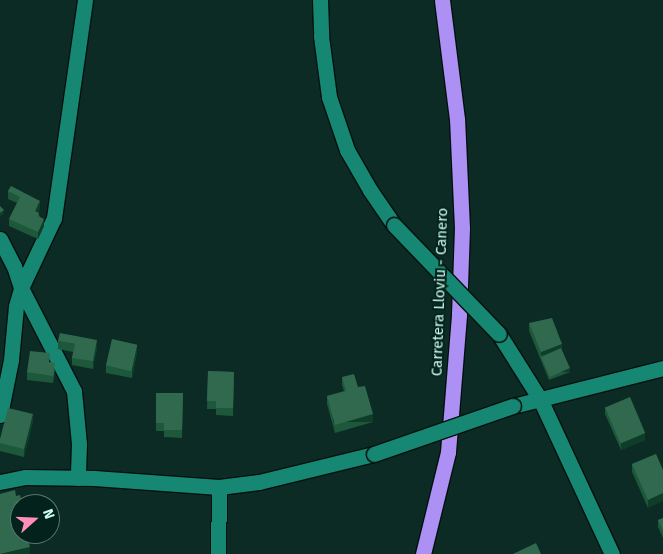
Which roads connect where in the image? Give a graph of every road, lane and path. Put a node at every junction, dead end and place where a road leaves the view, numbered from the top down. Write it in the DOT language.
graph roads {
  1 [pos="85,0"];
  2 [pos="320,0"];
  3 [pos="442,0"];
  4 [pos="0,239"];
  5 [pos="21,288"];
  6 [pos="663,368"];
  7 [pos="540,399"];
  8 [pos="0,415"];
  9 [pos="78,478"];
  10 [pos="0,482"];
  11 [pos="219,487"];
  12 [pos="218,554"];
  13 [pos="423,554"];
  14 [pos="612,554"];
  1 -- 5 [label="street"];
  2 -- 7 [label="street, bridge"];
  3 -- 13 [label="highway, Carretera Lloviu - Canero"];
  4 -- 5 [label="street"];
  5 -- 8 [label="street"];
  5 -- 9 [label="street"];
  6 -- 7 [label="street"];
  7 -- 11 [label="street, bridge"];
  7 -- 14 [label="street"];
  9 -- 10 [label="street"];
  9 -- 11 [label="street"];
  11 -- 12 [label="street"];
}
